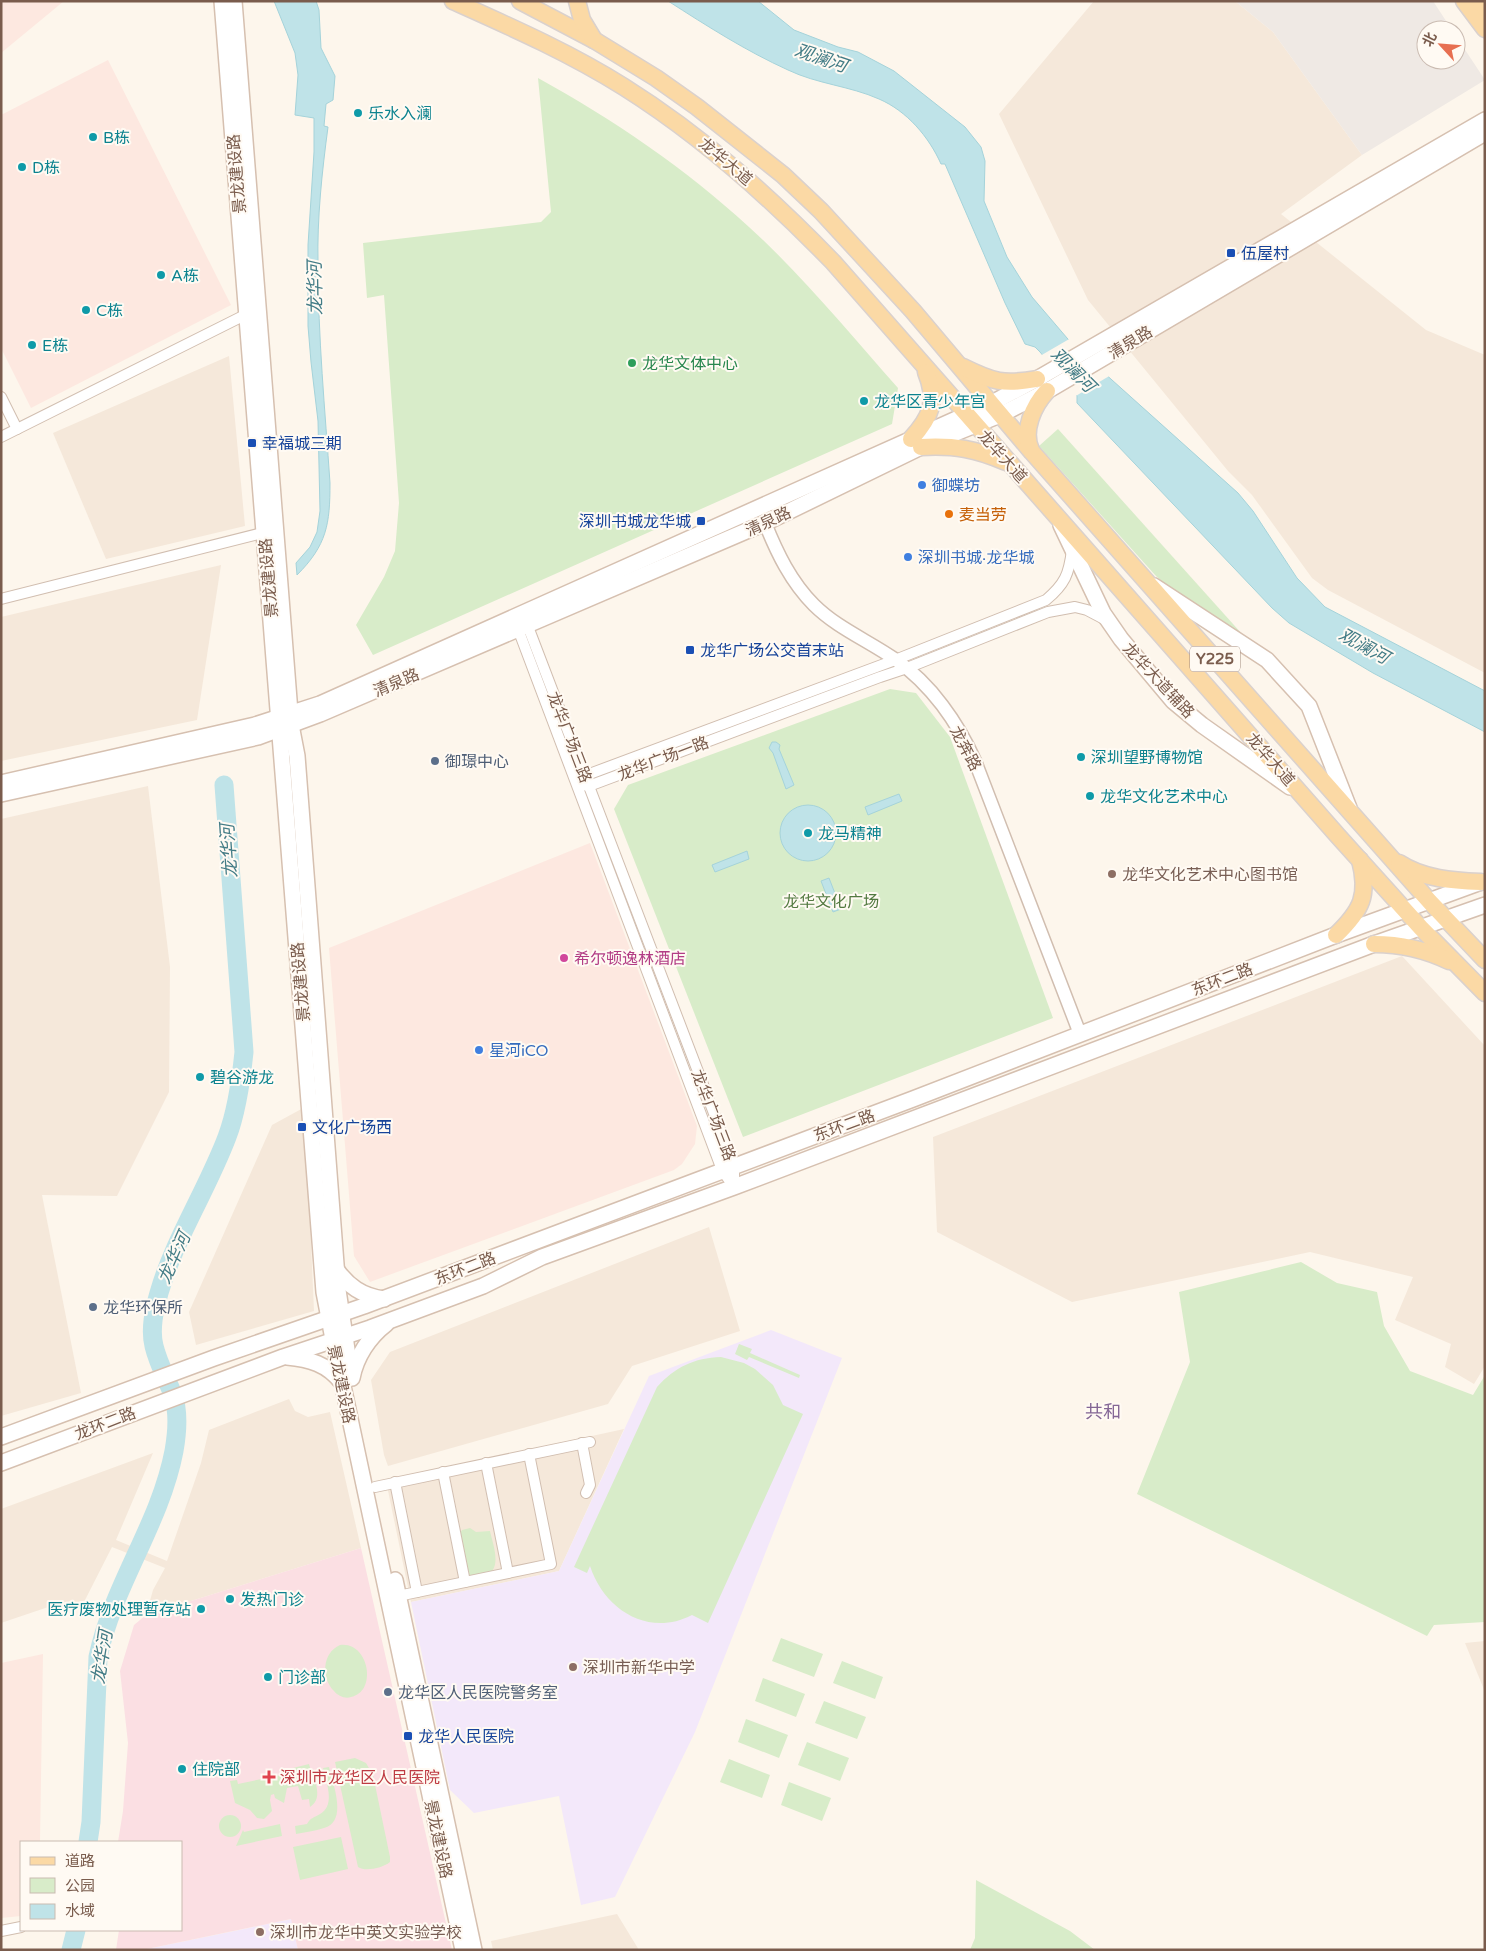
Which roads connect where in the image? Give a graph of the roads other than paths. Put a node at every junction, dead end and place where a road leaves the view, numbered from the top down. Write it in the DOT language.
graph roads {
  1 [pos="222,1"];
  2 [pos="234,1"];
  3 [pos="454,1"];
  4 [pos="520,1"];
  5 [pos="577,1"];
  6 [pos="1464,1"];
  7 [pos="1480,1"];
  8 [pos="1485,8"];
  9 [pos="1485,29"];
  10 [pos="594,40"];
  11 [pos="1485,120"];
  12 [pos="1485,133"];
  13 [pos="247,314"];
  14 [pos="957,364"];
  15 [pos="924,365"];
  16 [pos="1042,385"];
  17 [pos="1,397"];
  18 [pos="995,410"];
  19 [pos="971,419"];
  20 [pos="17,429"];
  21 [pos="1,437"];
  22 [pos="916,443"];
  23 [pos="1032,452"];
  24 [pos="1009,463"];
  25 [pos="1058,518"];
  26 [pos="764,523"];
  27 [pos="270,531"];
  28 [pos="1072,549"];
  29 [pos="1146,581"];
  30 [pos="1,599"];
  31 [pos="1111,624"];
  32 [pos="522,626"];
  33 [pos="895,660"];
  34 [pos="907,668"];
  35 [pos="285,721"];
  36 [pos="584,776"];
  37 [pos="1,782"];
  38 [pos="576,785"];
  39 [pos="589,786"];
  40 [pos="1,794"];
  41 [pos="1305,798"];
  42 [pos="1350,812"];
  43 [pos="1391,858"];
  44 [pos="1360,860"];
  45 [pos="1483,882"];
  46 [pos="1430,902"];
  47 [pos="1485,905"];
  48 [pos="1406,911"];
  49 [pos="1446,918"];
  50 [pos="1421,928"];
  51 [pos="1336,935"];
  52 [pos="1374,944"];
  53 [pos="1485,960"];
  54 [pos="1459,967"];
  55 [pos="1485,993"];
  56 [pos="1080,1034"];
  57 [pos="728,1168"];
  58 [pos="734,1188"];
  59 [pos="336,1269"];
  60 [pos="384,1298"];
  61 [pos="335,1315"];
  62 [pos="392,1319"];
  63 [pos="338,1338"];
  64 [pos="283,1357"];
  65 [pos="201,1364"];
  66 [pos="347,1381"];
  67 [pos="209,1384"];
  68 [pos="1,1437"];
  69 [pos="529,1454"];
  70 [pos="1,1463"];
  71 [pos="486,1463"];
  72 [pos="443,1472"];
  73 [pos="395,1482"];
  74 [pos="375,1487"];
  75 [pos="586,1493"];
  76 [pos="508,1573"];
  77 [pos="465,1582"];
  78 [pos="417,1592"];
  79 [pos="398,1596"];
  80 [pos="20,1926"];
  81 [pos="1,1931"];
  82 [pos="463,1950"];
  83 [pos="474,1950"];
  1 -- 13 [label="main road, 景龙建设路"];
  2 -- 27 [label="main road, 景龙建设路"];
  3 -- 15 [label="main road, 龙华大道"];
  4 -- 10 [label="main road, 龙华大道"];
  5 -- 10 [label="main road"];
  6 -- 9 [label="main road"];
  7 -- 8 [label="main road"];
  10 -- 14 [label="main road, 龙华大道"];
  11 -- 16 [label="main road, 清泉路"];
  12 -- 16 [label="main road, 清泉路"];
  13 -- 20 [label="street"];
  13 -- 27 [label="main road, 景龙建设路"];
  14 -- 16 [label="main road"];
  14 -- 18 [label="main road, 龙华大道"];
  15 -- 19 [label="main road, 龙华大道"];
  15 -- 22 [label="main road"];
  16 -- 18 [label="main road, 清泉路"];
  16 -- 23 [label="main road"];
  17 -- 20 [label="street"];
  18 -- 19 [label="main road, 清泉路"];
  18 -- 23 [label="main road, 龙华大道 / Y225"];
  19 -- 22 [label="main road, 清泉路"];
  19 -- 24 [label="main road, 龙华大道 / Y225"];
  20 -- 21 [label="street"];
  22 -- 24 [label="main road"];
  22 -- 26 [label="main road, 清泉路"];
  22 -- 35 [label="main road, 清泉路"];
  23 -- 29 [label="main road, 龙华大道 / Y225"];
  24 -- 25 [label="main road, 龙华大道 / Y225"];
  25 -- 28 [label="main road, 龙华大道辅路"];
  25 -- 41 [label="main road, 龙华大道 / Y225"];
  26 -- 32 [label="main road, 清泉路"];
  26 -- 33 [label="street, 龙奔路"];
  27 -- 30 [label="street"];
  27 -- 35 [label="main road, 景龙建设路"];
  28 -- 31 [label="main road, 龙华大道辅路"];
  28 -- 33 [label="street, 龙华广场一路"];
  29 -- 42 [label="main road, 龙华大道 / Y225"];
  29 -- 42 [label="main road"];
  31 -- 34 [label="street, 龙华广场一路"];
  31 -- 41 [label="main road, 龙华大道辅路"];
  32 -- 35 [label="main road, 清泉路"];
  32 -- 36 [label="street, 龙华广场三路"];
  32 -- 38 [label="street, 龙华广场三路"];
  33 -- 34 [label="street, 龙奔路"];
  33 -- 36 [label="street, 龙华广场一路"];
  34 -- 39 [label="street, 龙华广场一路"];
  34 -- 56 [label="street, 龙奔路"];
  35 -- 37 [label="main road, 清泉路"];
  35 -- 40 [label="main road, 清泉路"];
  35 -- 59 [label="main road, 景龙建设路"];
  35 -- 61 [label="main road, 景龙建设路"];
  36 -- 38 [label="street, 龙华广场一路"];
  36 -- 39 [label="street, 龙华广场三路"];
  38 -- 39 [label="street, 龙华广场一路"];
  38 -- 57 [label="street, 龙华广场三路"];
  39 -- 57 [label="street, 龙华广场三路"];
  41 -- 44 [label="main road, 龙华大道 / Y225"];
  42 -- 43 [label="main road, 龙华大道 / Y225"];
  43 -- 45 [label="main road"];
  43 -- 46 [label="main road, 龙华大道 / Y225"];
  44 -- 48 [label="main road, 龙华大道 / Y225"];
  44 -- 51 [label="main road"];
  45 -- 46 [label="main road, 东环二路"];
  46 -- 48 [label="main road, 东环二路"];
  46 -- 49 [label="main road, 龙华大道 / Y225"];
  47 -- 49 [label="main road, 东环二路"];
  48 -- 50 [label="main road, 龙华大道 / Y225"];
  48 -- 51 [label="main road, 东环二路"];
  49 -- 50 [label="main road, 东环二路"];
  49 -- 53 [label="main road, 龙华大道"];
  50 -- 52 [label="main road, 东环二路"];
  50 -- 54 [label="main road, 龙华大道"];
  51 -- 56 [label="main road, 东环二路"];
  52 -- 54 [label="main road"];
  52 -- 58 [label="main road, 东环二路"];
  54 -- 55 [label="main road, 龙华大道"];
  56 -- 57 [label="main road, 东环二路"];
  57 -- 58 [label="street, 龙华广场三路"];
  57 -- 60 [label="main road, 东环二路"];
  58 -- 62 [label="main road, 东环二路"];
  59 -- 60 [label="main road"];
  59 -- 61 [label="main road, 景龙建设路"];
  60 -- 61 [label="main road, 东环二路"];
  61 -- 63 [label="main road, 景龙建设路"];
  61 -- 65 [label="main road, 东环二路"];
  62 -- 63 [label="main road, 东环二路"];
  62 -- 66 [label="main road"];
  63 -- 64 [label="main road, 东环二路"];
  63 -- 66 [label="main road, 景龙建设路"];
  64 -- 66 [label="main road"];
  64 -- 67 [label="main road, 东环二路"];
  65 -- 68 [label="main road, 龙环二路"];
  66 -- 74 [label="main road, 景龙建设路"];
  66 -- 82 [label="main road, 景龙建设路"];
  67 -- 70 [label="main road, 龙环二路"];
  69 -- 71 [label="street"];
  69 -- 75 [label="street"];
  69 -- 76 [label="street"];
  71 -- 72 [label="street"];
  71 -- 76 [label="street"];
  72 -- 73 [label="street"];
  72 -- 77 [label="street"];
  73 -- 74 [label="street"];
  73 -- 78 [label="street"];
  74 -- 79 [label="main road, 景龙建设路"];
  76 -- 77 [label="street"];
  77 -- 78 [label="street"];
  78 -- 79 [label="street"];
  79 -- 83 [label="main road, 景龙建设路"];
  80 -- 81 [label="street"];
}
